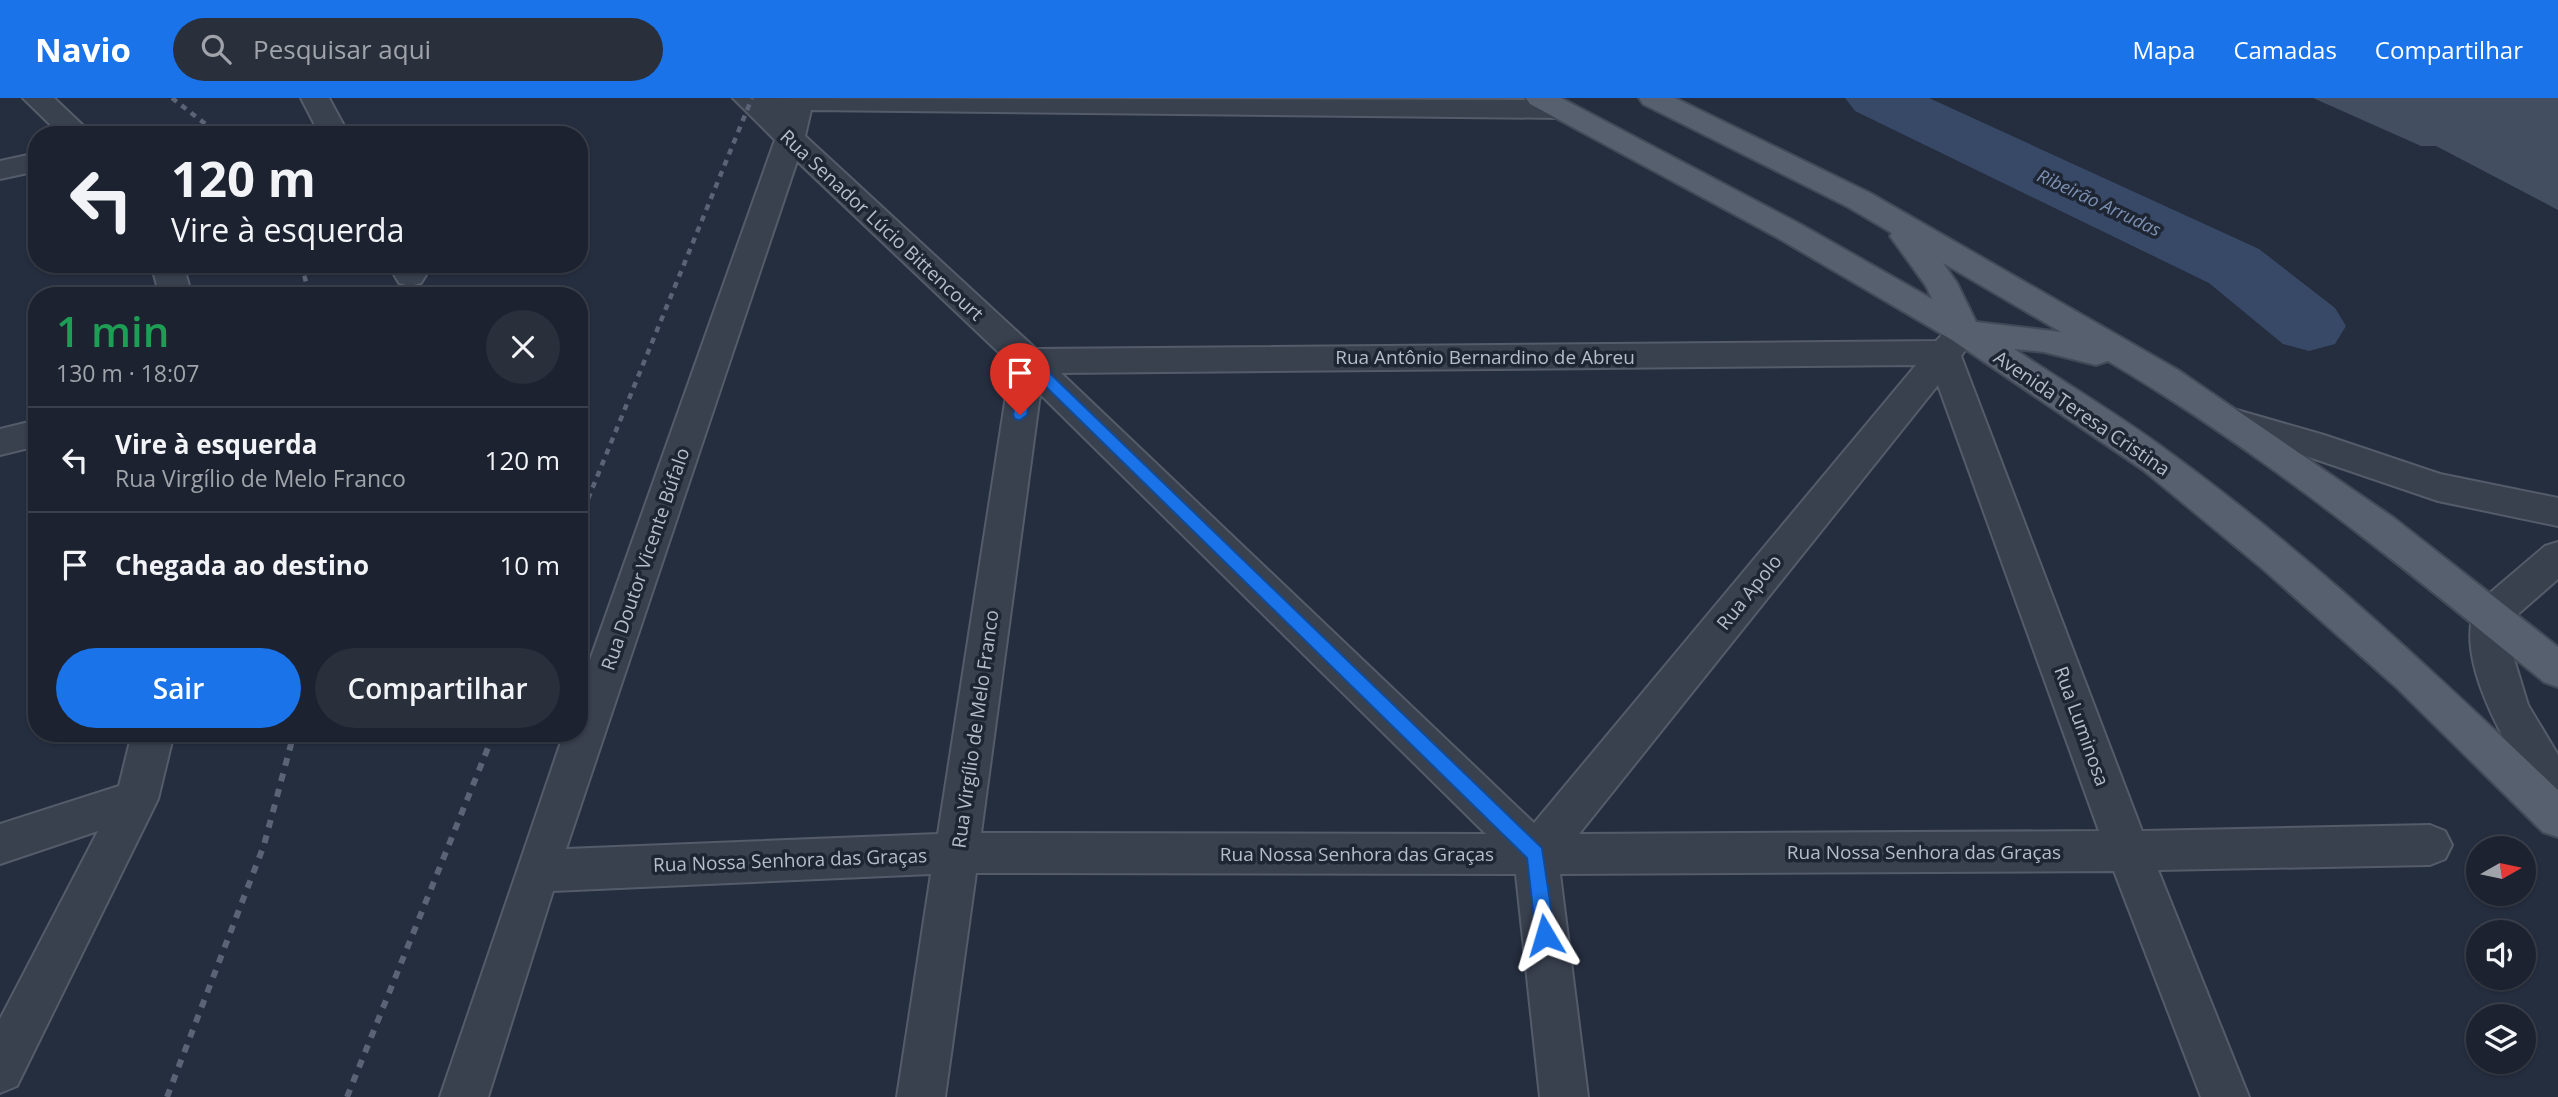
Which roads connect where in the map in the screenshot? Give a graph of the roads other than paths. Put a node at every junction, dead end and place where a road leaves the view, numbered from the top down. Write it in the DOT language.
graph roads {
  1 [pos="37,98"];
  2 [pos="316,98"];
  3 [pos="1653,98"];
  4 [pos="749,100"];
  5 [pos="799,100"];
  6 [pos="1550,104"];
  7 [pos="69,126"];
  8 [pos="330,126"];
  9 [pos="790,140"];
  10 [pos="28,164"];
  11 [pos="0,170"];
  12 [pos="1888,217"];
  13 [pos="1954,343"];
  14 [pos="1028,360"];
  15 [pos="2166,379"];
  16 [pos="2230,421"];
  17 [pos="28,435"];
  18 [pos="0,442"];
  19 [pos="2558,512"];
  20 [pos="2558,558"];
  21 [pos="2491,615"];
  22 [pos="2558,670"];
  23 [pos="588,724"];
  24 [pos="151,742"];
  25 [pos="582,742"];
  26 [pos="2558,793"];
  27 [pos="137,799"];
  28 [pos="2558,818"];
  29 [pos="0,844"];
  30 [pos="2430,845"];
  31 [pos="2128,851"];
  32 [pos="957,853"];
  33 [pos="1536,854"];
  34 [pos="537,871"];
  35 [pos="0,1069"];
  36 [pos="464,1097"];
  37 [pos="921,1097"];
  38 [pos="1564,1097"];
  39 [pos="2225,1097"];
  1 -- 7 [label="street"];
  2 -- 8 [label="street"];
  3 -- 12 [label="main road"];
  4 -- 5 [label="street"];
  4 -- 9 [label="street, Rua Senador Lúcio Bittencourt"];
  5 -- 6 [label="street"];
  5 -- 9 [label="street, Rua Doutor Vicente Búfalo"];
  6 -- 13 [label="main road, Avenida Teresa Cristina"];
  9 -- 14 [label="street, Rua Senador Lúcio Bittencourt"];
  9 -- 23 [label="street, Rua Doutor Vicente Búfalo"];
  10 -- 11 [label="street"];
  12 -- 13 [label="main road"];
  12 -- 15 [label="main road"];
  13 -- 14 [label="street, Rua Antônio Bernardino de Abreu"];
  13 -- 15 [label="main road"];
  13 -- 28 [label="main road, Avenida Teresa Cristina"];
  13 -- 31 [label="street, Rua Luminosa"];
  13 -- 33 [label="street, Rua Apolo"];
  14 -- 32 [label="street, Rua Virgílio de Melo Franco"];
  14 -- 33 [label="street, Rua Senador Lúcio Bittencourt"];
  15 -- 16 [label="main road"];
  16 -- 19 [label="street"];
  16 -- 21 [label="main road"];
  17 -- 18 [label="street"];
  20 -- 21 [label="street"];
  21 -- 22 [label="main road"];
  21 -- 26 [label="street"];
  24 -- 27 [label="street"];
  25 -- 34 [label="street, Rua Doutor Vicente Búfalo"];
  27 -- 29 [label="street"];
  27 -- 35 [label="street"];
  30 -- 31 [label="street, Rua Nossa Senhora das Graças"];
  31 -- 33 [label="street, Rua Nossa Senhora das Graças"];
  31 -- 39 [label="street, Rua Luminosa"];
  32 -- 33 [label="street, Rua Nossa Senhora das Graças"];
  32 -- 34 [label="street, Rua Nossa Senhora das Graças"];
  32 -- 37 [label="street, Rua Virgílio de Melo Franco"];
  33 -- 38 [label="street"];
  34 -- 36 [label="street, Rua Doutor Vicente Búfalo"];
}
